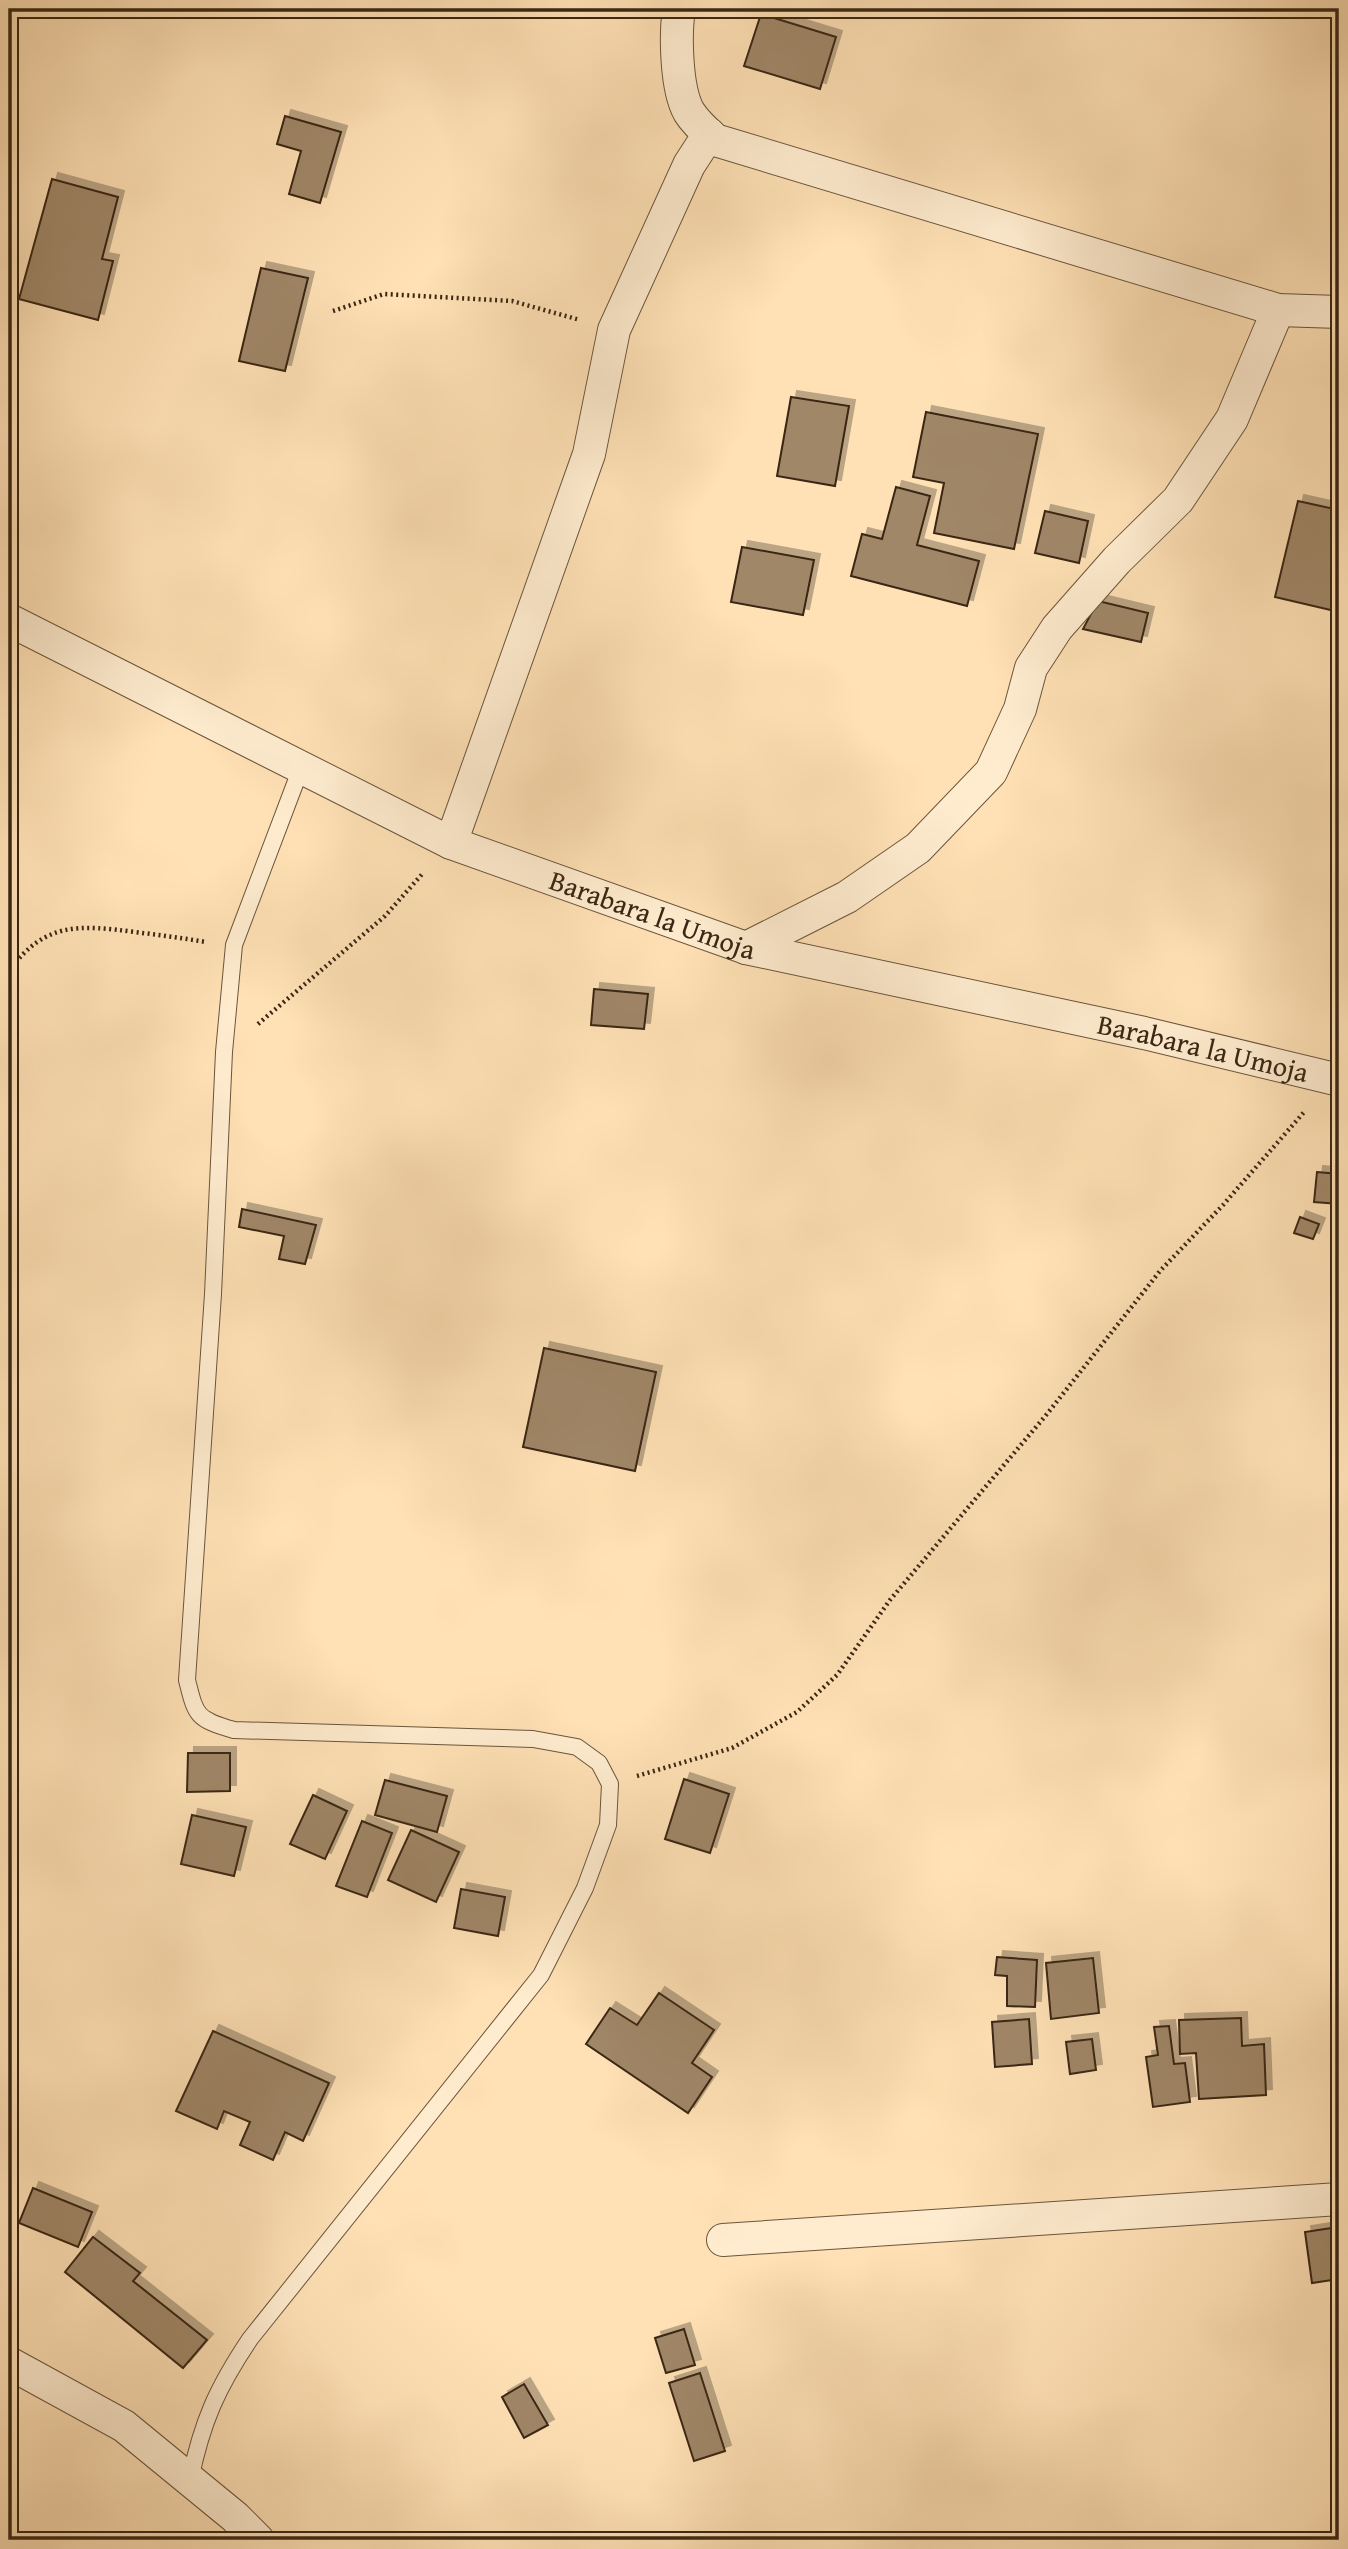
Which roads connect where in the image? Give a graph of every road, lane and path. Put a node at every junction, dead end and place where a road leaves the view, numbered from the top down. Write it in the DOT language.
graph roads {
  1 [pos="679,9"];
  2 [pos="709,134"];
  3 [pos="1278,310"];
  4 [pos="333,311"];
  5 [pos="1339,312"];
  6 [pos="614,330"];
  7 [pos="9,620"];
  8 [pos="301,768"];
  9 [pos="451,843"];
  10 [pos="234,945"];
  11 [pos="746,948"];
  12 [pos="9,971"];
  13 [pos="224,1052"];
  14 [pos="1337,1080"];
  15 [pos="610,1784"];
  16 [pos="1339,2199"];
  17 [pos="723,2240"];
  18 [pos="9,2363"];
  19 [pos="190,2480"];
  20 [pos="258,2540"];
  1 -- 2 [label="street"];
  2 -- 3 [label="street"];
  2 -- 6 [label="street"];
  3 -- 5 [label="street"];
  3 -- 11 [label="street"];
  4 -- 6 [label="path"];
  6 -- 9 [label="street"];
  7 -- 8 [label="street, Barabara la Umoja"];
  8 -- 9 [label="street, Barabara la Umoja"];
  8 -- 10 [label="lane"];
  9 -- 11 [label="street, Barabara la Umoja"];
  9 -- 13 [label="path"];
  10 -- 12 [label="path"];
  10 -- 13 [label="lane"];
  11 -- 14 [label="street, Barabara la Umoja"];
  13 -- 15 [label="lane"];
  14 -- 15 [label="path"];
  15 -- 19 [label="lane"];
  16 -- 17 [label="street"];
  18 -- 19 [label="street"];
  19 -- 20 [label="street"];
}
